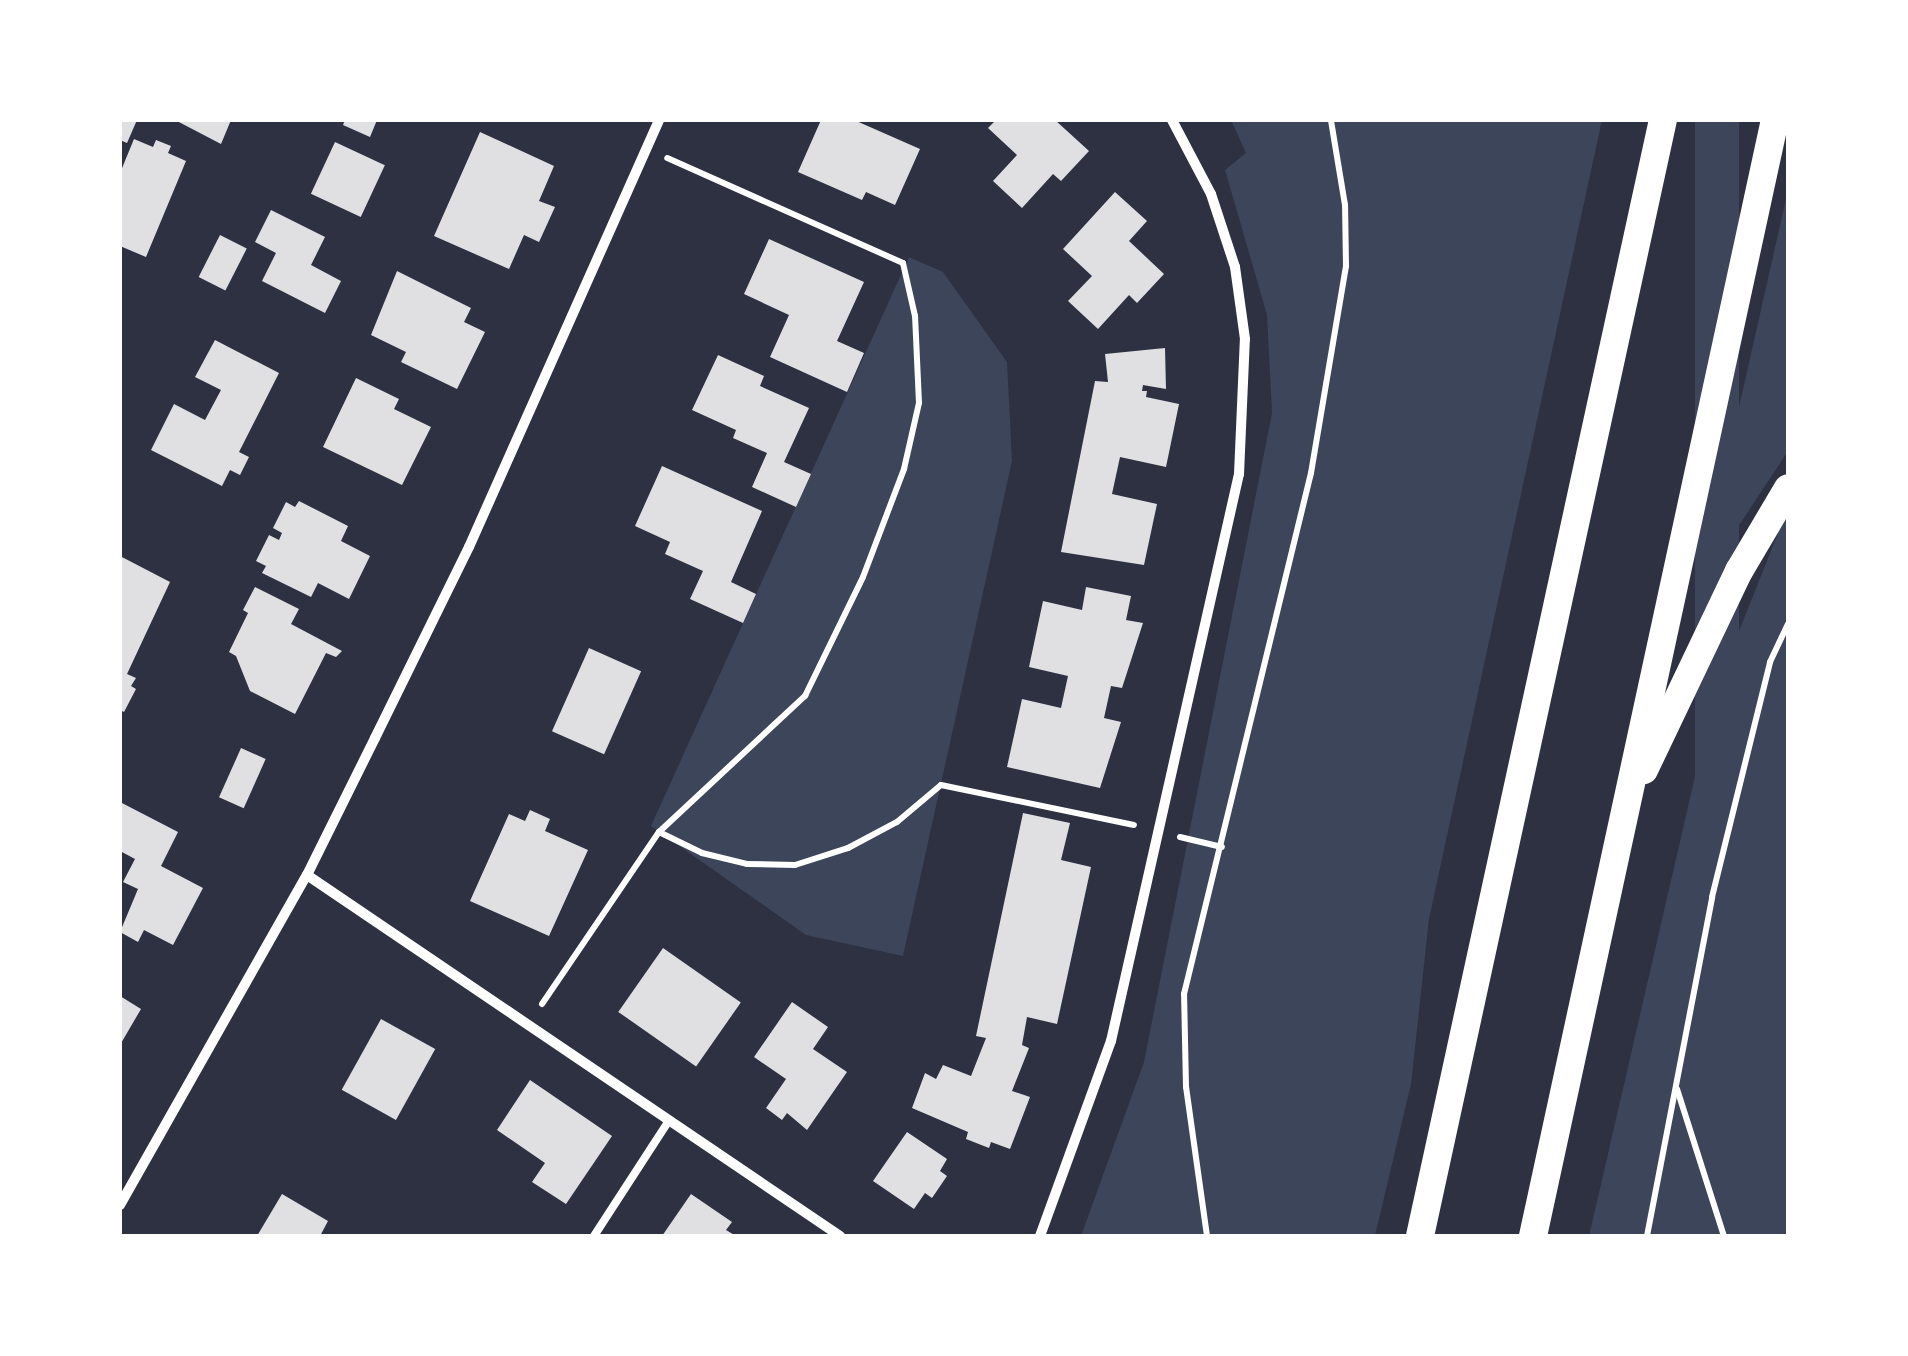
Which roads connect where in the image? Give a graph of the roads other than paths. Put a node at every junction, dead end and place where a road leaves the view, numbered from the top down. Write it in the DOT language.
graph roads {
  1 [pos="659,120"];
  2 [pos="1172,120"];
  3 [pos="1664,120"];
  4 [pos="1775,120"];
  5 [pos="1788,488"];
  6 [pos="1624,812"];
  7 [pos="307,875"];
  8 [pos="668,1122"];
  9 [pos="120,1205"];
  10 [pos="594,1236"];
  11 [pos="840,1236"];
  12 [pos="1040,1236"];
  13 [pos="1420,1236"];
  14 [pos="1533,1236"];
  1 -- 7 [label="street"];
  2 -- 12 [label="street"];
  3 -- 13 [label="highway"];
  4 -- 6 [label="highway"];
  5 -- 6 [label="highway"];
  6 -- 14 [label="highway"];
  7 -- 8 [label="street"];
  7 -- 9 [label="street"];
  8 -- 10 [label="lane"];
  8 -- 11 [label="street"];
}
